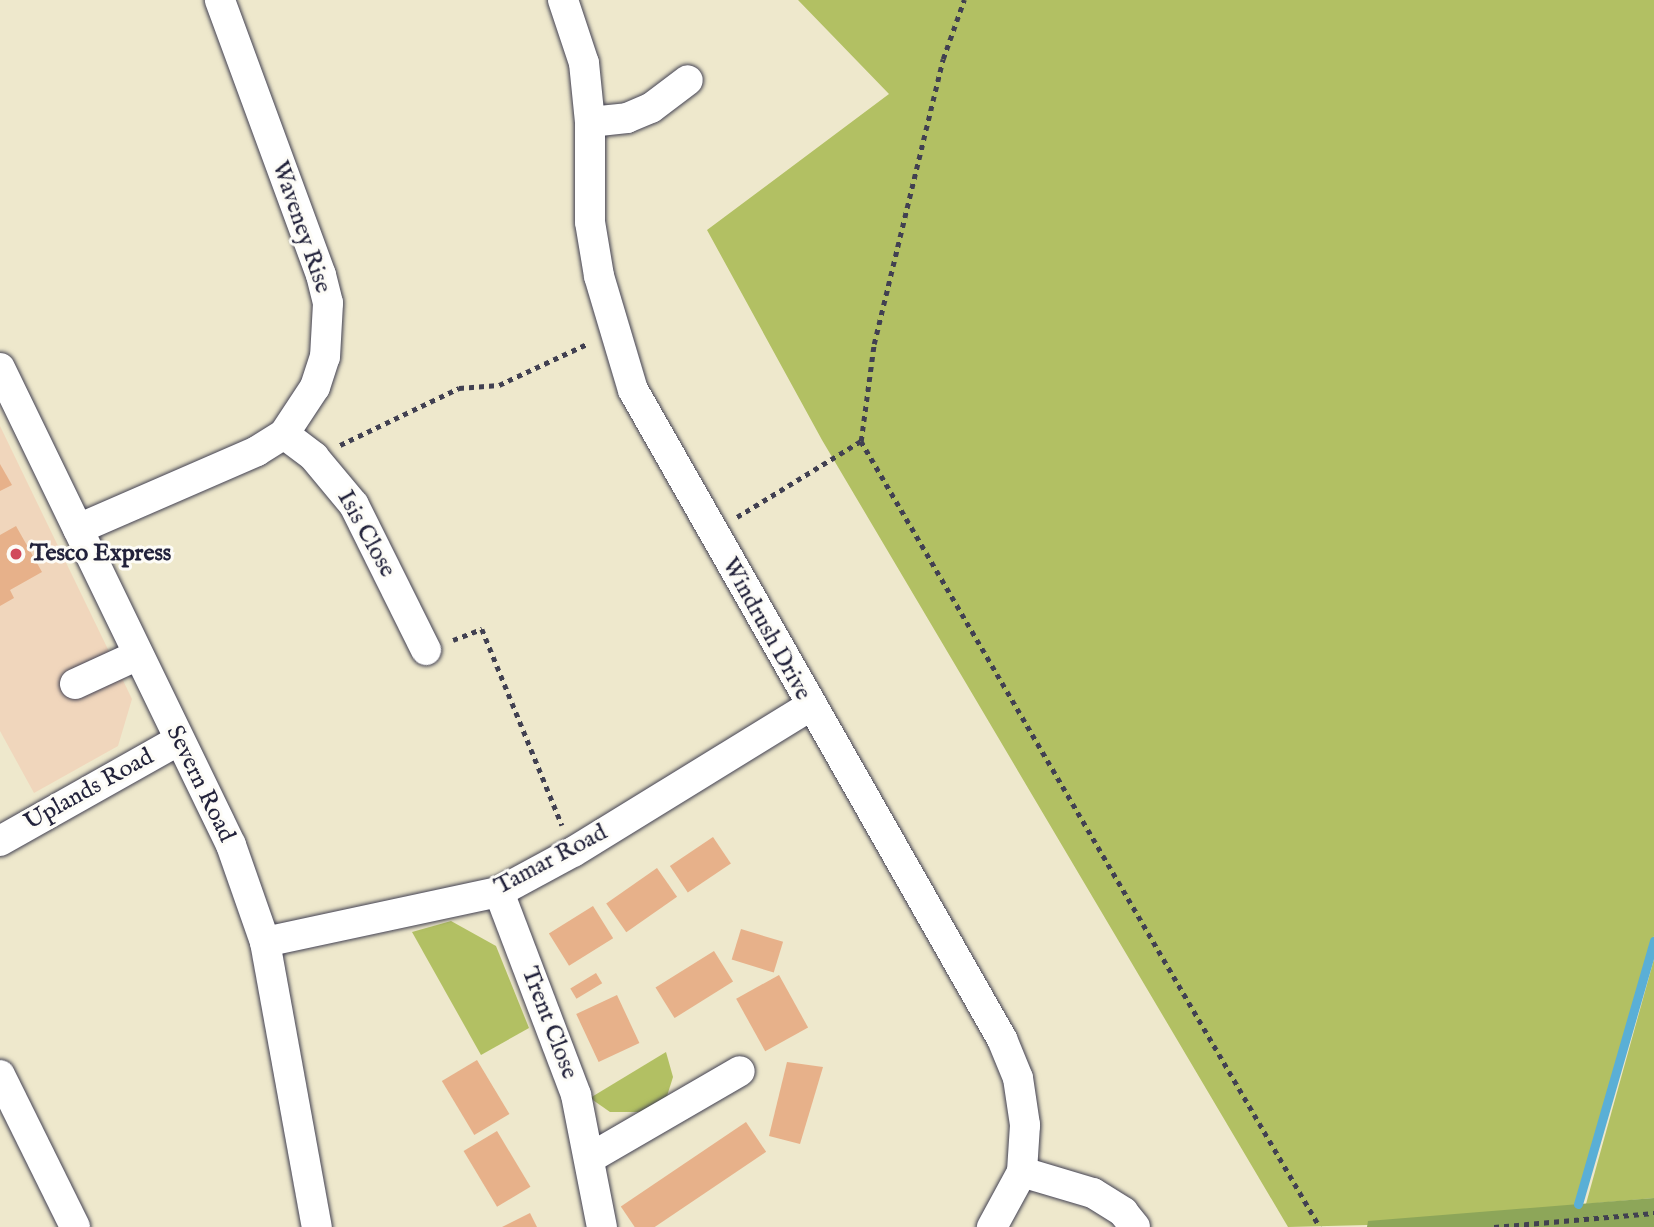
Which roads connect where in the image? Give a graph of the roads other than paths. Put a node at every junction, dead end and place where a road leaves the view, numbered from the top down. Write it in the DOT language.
graph roads {
  1 [pos="220,0"];
  2 [pos="563,0"];
  3 [pos="688,80"];
  4 [pos="590,122"];
  5 [pos="0,369"];
  6 [pos="284,434"];
  7 [pos="78,529"];
  8 [pos="426,650"];
  9 [pos="138,655"];
  10 [pos="75,684"];
  11 [pos="809,707"];
  12 [pos="179,740"];
  13 [pos="0,841"];
  14 [pos="499,892"];
  15 [pos="265,942"];
  16 [pos="740,1071"];
  17 [pos="0,1075"];
  18 [pos="590,1157"];
  19 [pos="1022,1172"];
  20 [pos="73,1226"];
  21 [pos="317,1227"];
  22 [pos="602,1227"];
  23 [pos="992,1227"];
  24 [pos="1135,1227"];
  1 -- 6 [label="street, Waveney Rise"];
  2 -- 4 [label="street, Windrush Drive"];
  3 -- 4 [label="street"];
  4 -- 11 [label="street, Windrush Drive"];
  5 -- 7 [label="street, Severn Road"];
  6 -- 7 [label="street, Waveney Rise"];
  6 -- 8 [label="street, Isis Close"];
  7 -- 9 [label="street, Severn Road"];
  9 -- 10 [label="street"];
  9 -- 12 [label="street, Severn Road"];
  11 -- 14 [label="street, Tamar Road"];
  11 -- 19 [label="street, Windrush Drive"];
  12 -- 13 [label="street, Uplands Road"];
  12 -- 15 [label="street, Severn Road"];
  14 -- 15 [label="street, Tamar Road"];
  14 -- 18 [label="street, Trent Close"];
  15 -- 21 [label="street, Severn Road"];
  16 -- 18 [label="street"];
  17 -- 20 [label="street"];
  18 -- 22 [label="street, Trent Close"];
  19 -- 23 [label="street, Windrush Drive"];
  19 -- 24 [label="street"];
}
